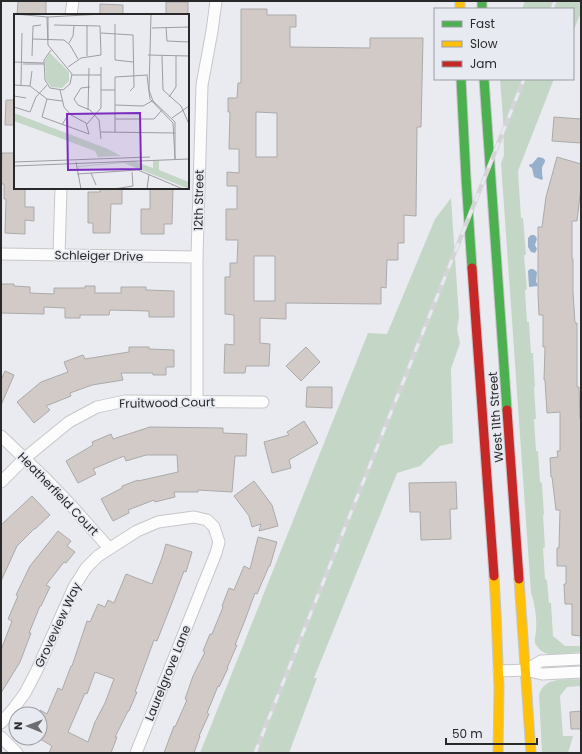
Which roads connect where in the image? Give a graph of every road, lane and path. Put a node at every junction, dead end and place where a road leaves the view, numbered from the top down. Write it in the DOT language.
graph roads {
  1 [pos="73,1"];
  2 [pos="216,1"];
  3 [pos="71,14"];
  4 [pos="461,80"];
  5 [pos="484,80"];
  6 [pos="61,189"];
  7 [pos="1,254"];
  8 [pos="59,255"];
  9 [pos="197,257"];
  10 [pos="197,401"];
  11 [pos="263,402"];
  12 [pos="3,438"];
  13 [pos="25,458"];
  14 [pos="1,482"];
  15 [pos="109,548"];
  16 [pos="200,594"];
  17 [pos="581,659"];
  18 [pos="526,670"];
  19 [pos="499,671"];
  20 [pos="581,672"];
  21 [pos="1,723"];
  22 [pos="1,737"];
  23 [pos="17,753"];
  24 [pos="136,753"];
  25 [pos="498,753"];
  26 [pos="531,753"];
  1 -- 3 [label="street"];
  2 -- 9 [label="street, 12th Street"];
  4 -- 19 [label="main road, West 11th Street"];
  5 -- 18 [label="main road, West 11th Street"];
  6 -- 8 [label="street"];
  7 -- 8 [label="street, Schleiger Drive"];
  8 -- 9 [label="street, Schleiger Drive"];
  9 -- 10 [label="street, 12th Street"];
  10 -- 11 [label="street, Fruitwood Court"];
  10 -- 13 [label="street, Fruitwood Court"];
  12 -- 13 [label="street, Heatherfield Court"];
  13 -- 14 [label="street, Fruitwood Court"];
  13 -- 15 [label="street, Heatherfield Court"];
  15 -- 16 [label="street, Groveview Way"];
  15 -- 21 [label="street, Groveview Way"];
  16 -- 24 [label="street, Laurelgrove Lane"];
  17 -- 18 [label="street"];
  18 -- 19 [label="street"];
  18 -- 20 [label="street"];
  18 -- 26 [label="main road, West 11th Street"];
  19 -- 25 [label="main road, West 11th Street"];
  22 -- 23 [label="street"];
}
